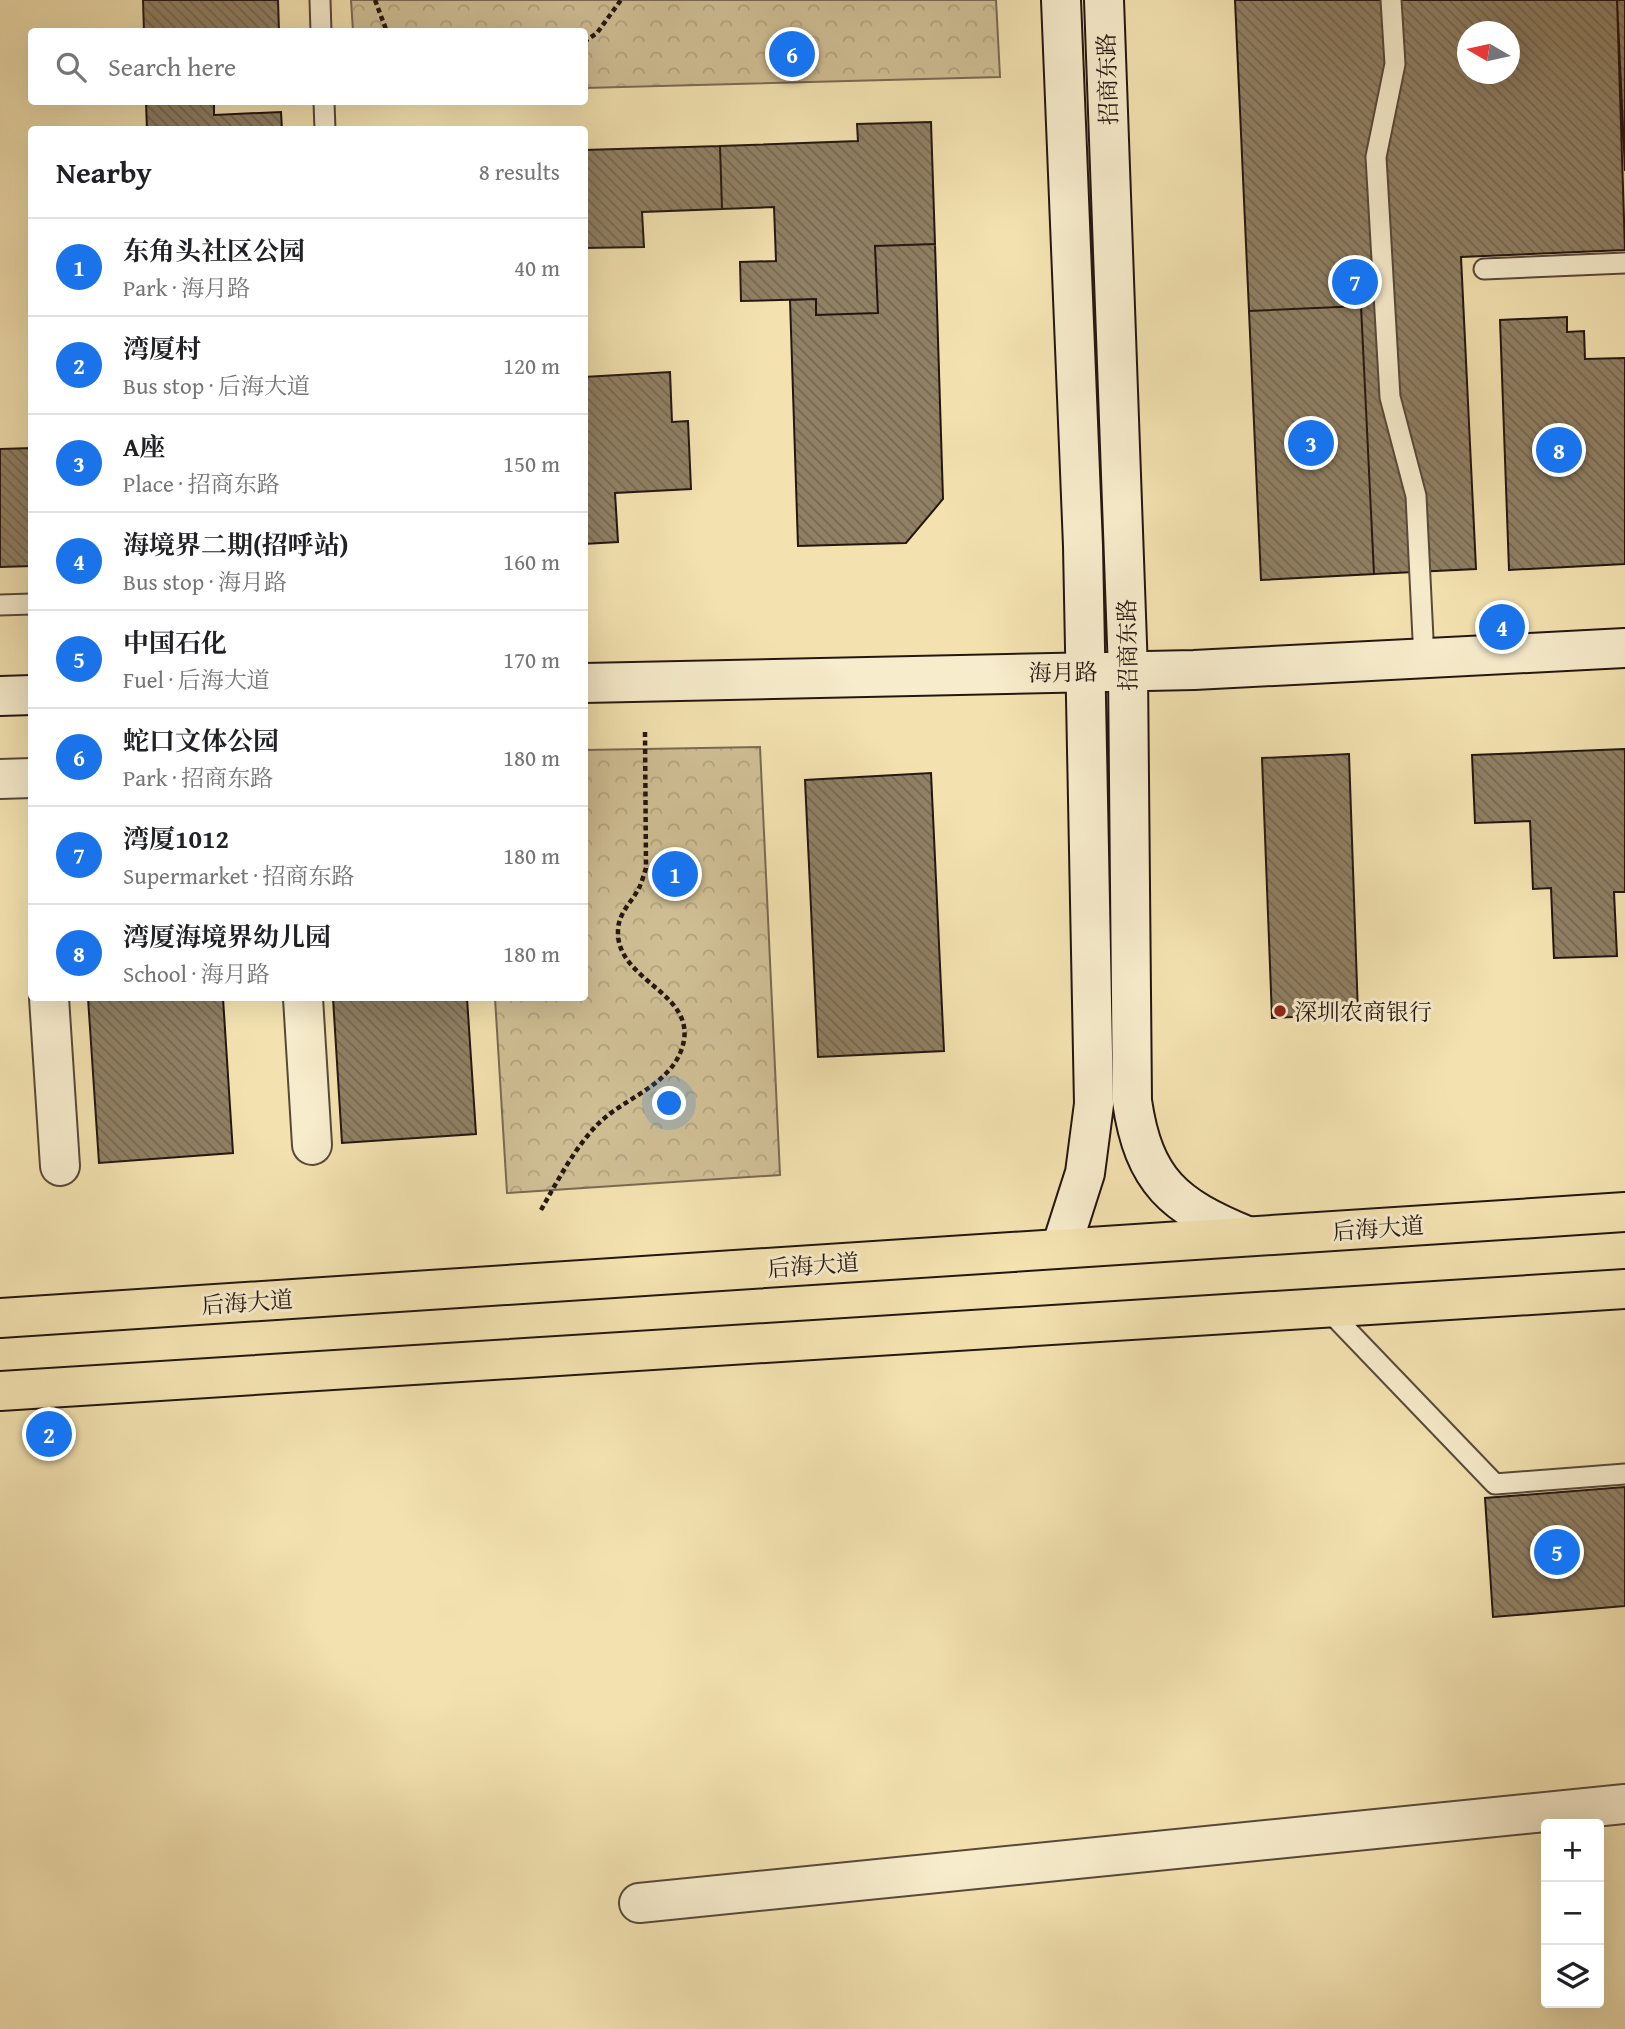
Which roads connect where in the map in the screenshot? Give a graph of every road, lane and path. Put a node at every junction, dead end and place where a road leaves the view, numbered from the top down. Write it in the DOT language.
graph roads {
  1 [pos="320,0"];
  2 [pos="375,0"];
  3 [pos="621,0"];
  4 [pos="1062,0"];
  5 [pos="1104,0"];
  6 [pos="1391,0"];
  7 [pos="321,28"];
  8 [pos="386,28"];
  9 [pos="588,39"];
  10 [pos="324,105"];
  11 [pos="325,126"];
  12 [pos="1625,263"];
  13 [pos="1484,269"];
  14 [pos="28,604"];
  15 [pos="0,605"];
  16 [pos="1625,648"];
  17 [pos="1424,659"];
  18 [pos="1128,671"];
  19 [pos="1085,672"];
  20 [pos="588,683"];
  21 [pos="0,695"];
  22 [pos="28,695"];
  23 [pos="645,732"];
  24 [pos="28,778"];
  25 [pos="0,779"];
  26 [pos="49,1001"];
  27 [pos="303,1001"];
  28 [pos="312,1144"];
  29 [pos="60,1166"];
  30 [pos="541,1210"];
  31 [pos="1625,1212"];
  32 [pos="1247,1236"];
  33 [pos="1061,1248"];
  34 [pos="1625,1289"];
  35 [pos="1324,1305"];
  36 [pos="0,1318"];
  37 [pos="0,1391"];
  38 [pos="1625,1474"];
  39 [pos="1625,1804"];
  40 [pos="639,1903"];
  1 -- 7 [label="lane"];
  2 -- 8 [label="path"];
  3 -- 9 [label="path"];
  4 -- 19 [label="street, 招商东路"];
  5 -- 18 [label="street, 招商东路"];
  6 -- 17 [label="lane"];
  10 -- 11 [label="lane"];
  12 -- 13 [label="lane"];
  14 -- 15 [label="lane"];
  16 -- 17 [label="street, 海月路"];
  17 -- 18 [label="street, 海月路"];
  18 -- 19 [label="street, 海月路"];
  18 -- 32 [label="street, 招商东路"];
  19 -- 20 [label="street, 海月路"];
  19 -- 33 [label="street, 招商东路"];
  21 -- 22 [label="street"];
  23 -- 30 [label="path"];
  24 -- 25 [label="street"];
  26 -- 29 [label="street"];
  27 -- 28 [label="street"];
  31 -- 32 [label="main road, 后海大道"];
  32 -- 33 [label="main road, 后海大道"];
  33 -- 36 [label="main road, 后海大道"];
  34 -- 35 [label="main road"];
  35 -- 37 [label="main road"];
  35 -- 38 [label="lane"];
  39 -- 40 [label="street"];
}
